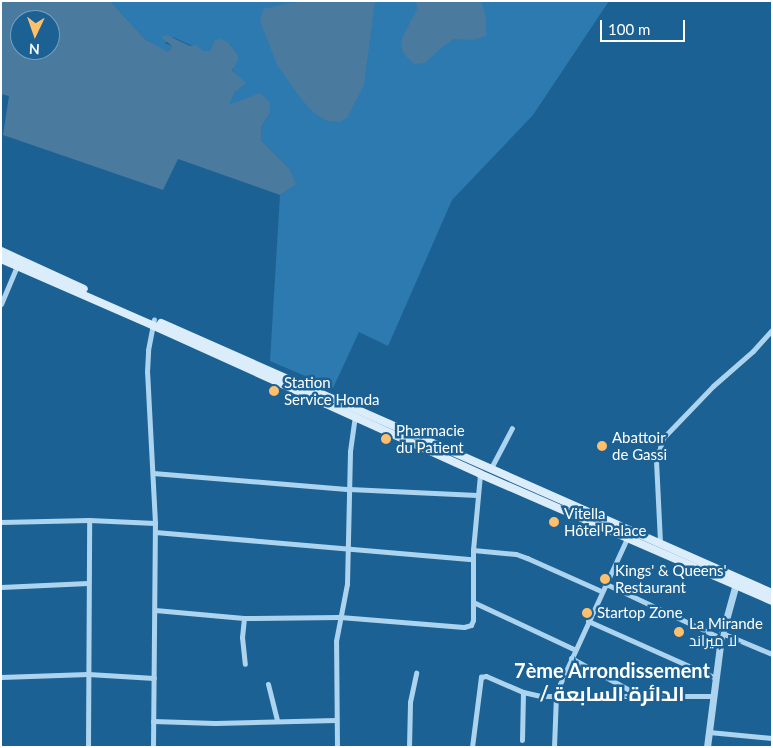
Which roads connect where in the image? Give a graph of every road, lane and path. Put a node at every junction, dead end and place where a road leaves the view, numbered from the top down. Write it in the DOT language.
graph roads {
  1 [pos="1,251"];
  2 [pos="1,259"];
  3 [pos="16,266"];
  4 [pos="1,304"];
  5 [pos="153,322"];
  6 [pos="772,330"];
  7 [pos="355,417"];
  8 [pos="512,428"];
  9 [pos="491,468"];
  10 [pos="153,473"];
  11 [pos="480,474"];
  12 [pos="349,489"];
  13 [pos="477,495"];
  14 [pos="89,520"];
  15 [pos="1,522"];
  16 [pos="155,523"];
  17 [pos="155,532"];
  18 [pos="627,538"];
  19 [pos="660,542"];
  20 [pos="348,549"];
  21 [pos="472,550"];
  22 [pos="472,559"];
  23 [pos="739,577"];
  24 [pos="88,583"];
  25 [pos="604,583"];
  26 [pos="735,585"];
  27 [pos="1,587"];
  28 [pos="600,591"];
  29 [pos="772,593"];
  30 [pos="772,601"];
  31 [pos="473,602"];
  32 [pos="155,610"];
  33 [pos="340,617"];
  34 [pos="244,618"];
  35 [pos="588,621"];
  36 [pos="721,636"];
  37 [pos="574,649"];
  38 [pos="772,654"];
  39 [pos="571,658"];
  40 [pos="245,664"];
  41 [pos="416,673"];
  42 [pos="88,674"];
  43 [pos="1,677"];
  44 [pos="154,678"];
  45 [pos="716,678"];
  46 [pos="268,684"];
  47 [pos="523,692"];
  48 [pos="556,695"];
  49 [pos="641,696"];
  50 [pos="713,696"];
  51 [pos="336,720"];
  52 [pos="153,721"];
  53 [pos="277,722"];
  54 [pos="709,732"];
  55 [pos="772,738"];
  56 [pos="522,740"];
  57 [pos="88,747"];
  58 [pos="153,747"];
  59 [pos="338,747"];
  60 [pos="409,747"];
  61 [pos="472,747"];
  62 [pos="554,747"];
  63 [pos="707,747"];
  1 -- 5 [label="main road"];
  2 -- 3 [label="main road"];
  3 -- 4 [label="street"];
  3 -- 5 [label="main road"];
  5 -- 7 [label="main road"];
  5 -- 9 [label="main road"];
  5 -- 10 [label="street"];
  6 -- 19 [label="street"];
  7 -- 11 [label="main road"];
  7 -- 12 [label="street"];
  8 -- 9 [label="street"];
  9 -- 19 [label="main road"];
  10 -- 12 [label="street"];
  10 -- 16 [label="street"];
  11 -- 13 [label="street"];
  11 -- 18 [label="main road"];
  12 -- 13 [label="street"];
  12 -- 20 [label="street"];
  13 -- 21 [label="street"];
  14 -- 15 [label="street"];
  14 -- 16 [label="street"];
  14 -- 24 [label="street"];
  16 -- 17 [label="street"];
  17 -- 20 [label="street"];
  17 -- 32 [label="street"];
  18 -- 25 [label="street"];
  18 -- 26 [label="main road"];
  19 -- 23 [label="main road"];
  20 -- 22 [label="street"];
  20 -- 33 [label="street"];
  21 -- 22 [label="street"];
  21 -- 28 [label="street"];
  22 -- 31 [label="street"];
  23 -- 26 [label="street"];
  23 -- 29 [label="main road"];
  24 -- 27 [label="street"];
  24 -- 42 [label="street"];
  25 -- 28 [label="street"];
  25 -- 36 [label="street"];
  26 -- 30 [label="main road"];
  26 -- 36 [label="street"];
  28 -- 35 [label="street"];
  31 -- 33 [label="street"];
  31 -- 37 [label="street"];
  32 -- 34 [label="street"];
  32 -- 44 [label="street"];
  33 -- 34 [label="street"];
  33 -- 51 [label="street"];
  34 -- 40 [label="street"];
  35 -- 37 [label="street"];
  35 -- 45 [label="street"];
  36 -- 38 [label="street"];
  36 -- 45 [label="street"];
  37 -- 39 [label="street"];
  39 -- 48 [label="street"];
  39 -- 49 [label="street"];
  41 -- 60 [label="street"];
  42 -- 43 [label="street"];
  42 -- 44 [label="street"];
  42 -- 57 [label="street"];
  44 -- 52 [label="street"];
  45 -- 50 [label="street"];
  46 -- 53 [label="street"];
  47 -- 48 [label="street"];
  47 -- 56 [label="street"];
  47 -- 61 [label="street"];
  48 -- 49 [label="street"];
  48 -- 62 [label="street"];
  49 -- 50 [label="street"];
  50 -- 54 [label="street"];
  51 -- 53 [label="street"];
  51 -- 59 [label="street"];
  52 -- 53 [label="street"];
  52 -- 58 [label="street"];
  54 -- 55 [label="street"];
  54 -- 63 [label="street"];
}
